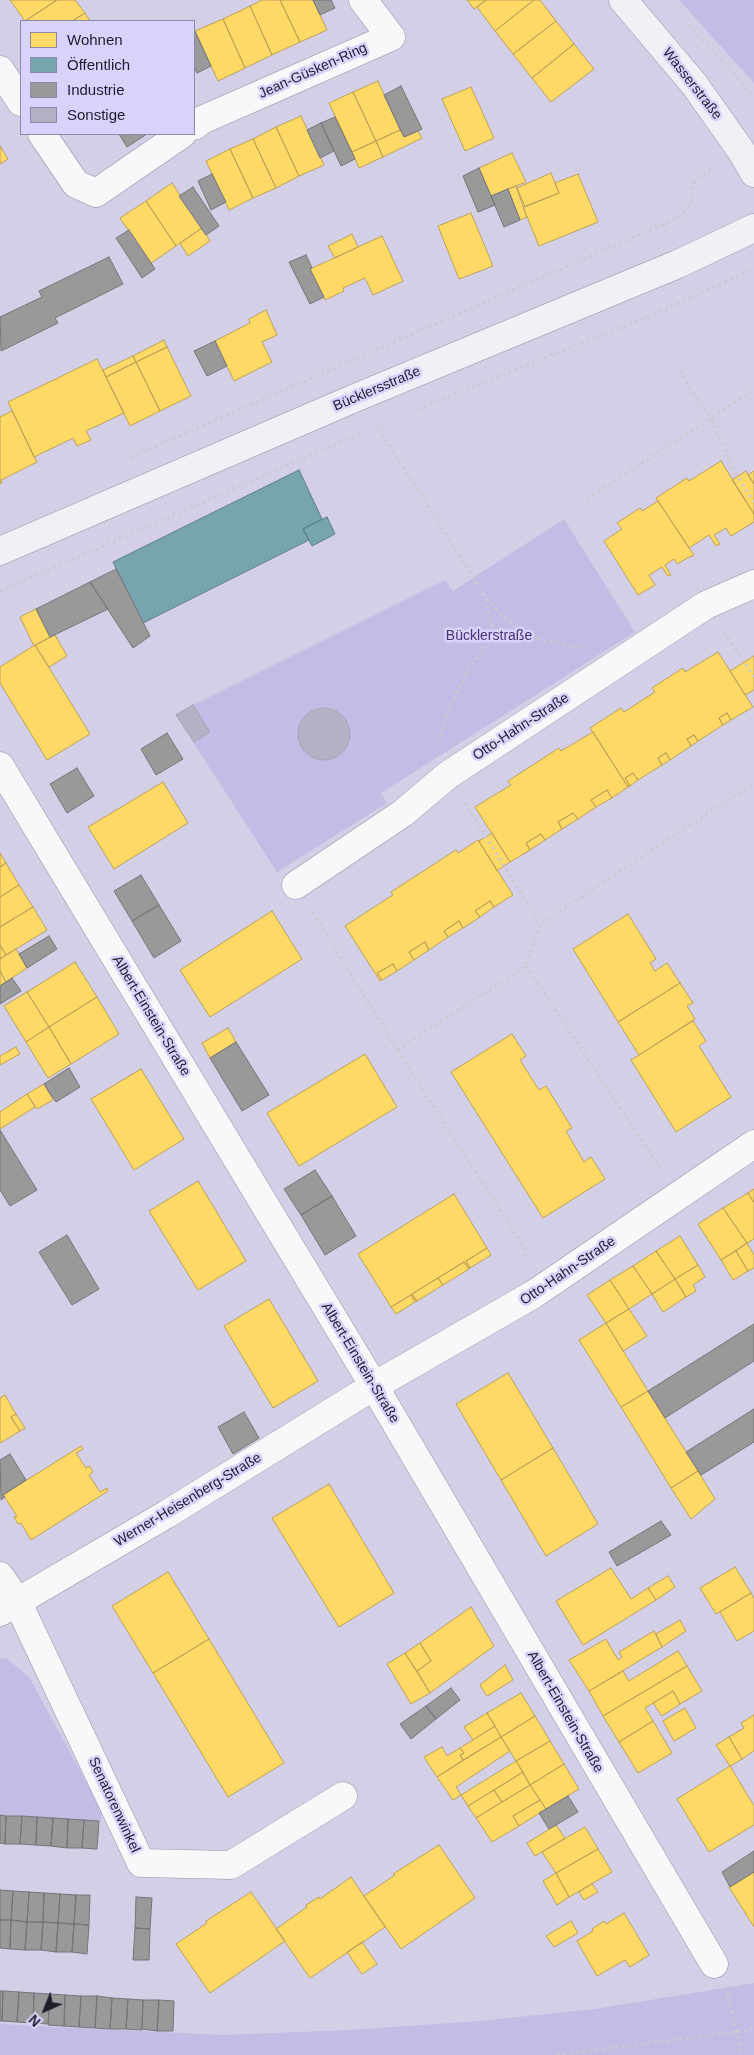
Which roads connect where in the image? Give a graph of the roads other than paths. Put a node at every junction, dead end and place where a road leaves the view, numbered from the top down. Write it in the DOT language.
graph roads {
  1 [pos="363,0"];
  2 [pos="623,0"];
  3 [pos="0,70"];
  4 [pos="20,100"];
  5 [pos="195,125"];
  6 [pos="43,135"];
  7 [pos="181,135"];
  8 [pos="748,162"];
  9 [pos="754,228"];
  10 [pos="0,550"];
  11 [pos="754,584"];
  12 [pos="0,766"];
  13 [pos="296,885"];
  14 [pos="754,1144"];
  15 [pos="374,1386"];
  16 [pos="0,1576"];
  17 [pos="9,1606"];
  18 [pos="343,1796"];
  19 [pos="714,1964"];
  1 -- 5 [label="street, Jean-Güsken-Ring"];
  2 -- 8 [label="main road, Wasserstraße"];
  3 -- 4 [label="street"];
  6 -- 7 [label="street"];
  9 -- 10 [label="main road, Bücklersstraße"];
  11 -- 13 [label="street, Otto-Hahn-Straße"];
  12 -- 15 [label="street, Albert-Einstein-Straße"];
  14 -- 15 [label="street, Otto-Hahn-Straße"];
  15 -- 17 [label="street, Werner-Heisenberg-Straße"];
  15 -- 19 [label="street, Albert-Einstein-Straße"];
  16 -- 17 [label="street, Senatorenwinkel"];
  17 -- 18 [label="street, Senatorenwinkel"];
}
